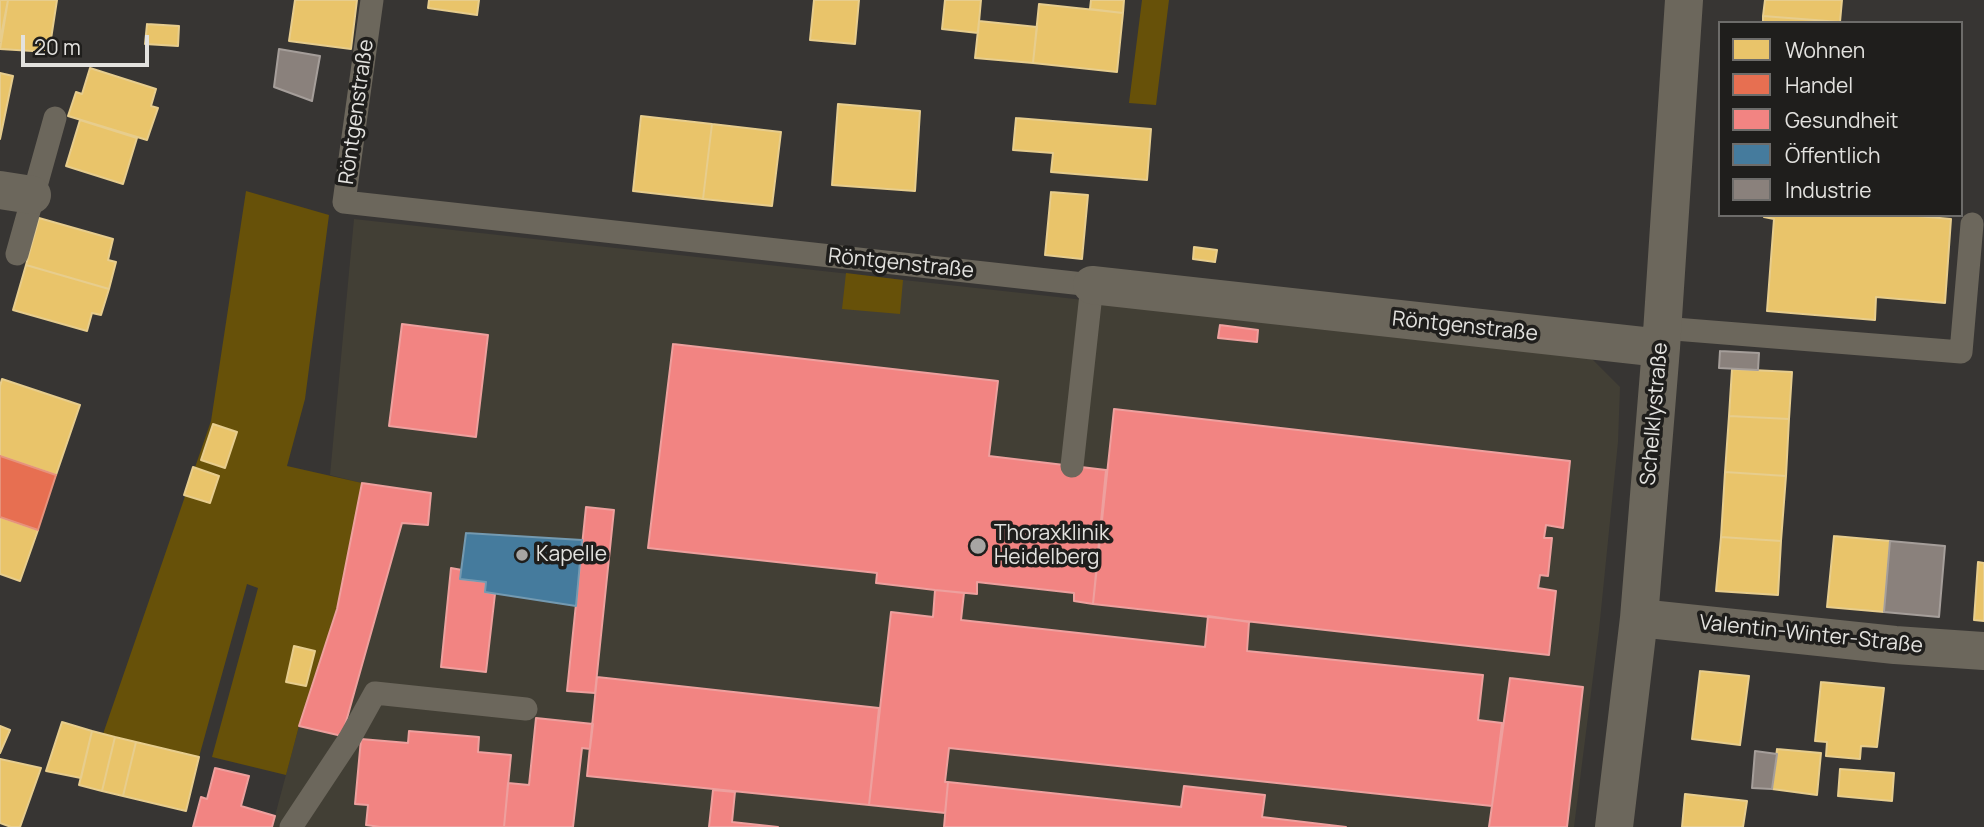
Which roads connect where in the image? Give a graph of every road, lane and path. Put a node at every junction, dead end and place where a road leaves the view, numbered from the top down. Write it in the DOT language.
graph roads {
  1 [pos="372,0"];
  2 [pos="1684,0"];
  3 [pos="55,118"];
  4 [pos="16,192"];
  5 [pos="1972,224"];
  6 [pos="17,254"];
  7 [pos="1092,285"];
  8 [pos="1661,338"];
  9 [pos="1072,466"];
  10 [pos="1639,618"];
  11 [pos="1984,651"];
  12 [pos="526,709"];
  13 [pos="291,827"];
  14 [pos="1614,827"];
  1 -- 7 [label="lane, Röntgenstraße"];
  2 -- 8 [label="street, Schelklystraße"];
  3 -- 4 [label="lane"];
  4 -- 6 [label="lane"];
  5 -- 8 [label="lane"];
  7 -- 8 [label="street, Röntgenstraße"];
  7 -- 9 [label="lane"];
  8 -- 10 [label="street, Schelklystraße"];
  10 -- 11 [label="street, Valentin-Winter-Straße"];
  10 -- 14 [label="street, Schelklystraße"];
  12 -- 13 [label="lane"];
}
